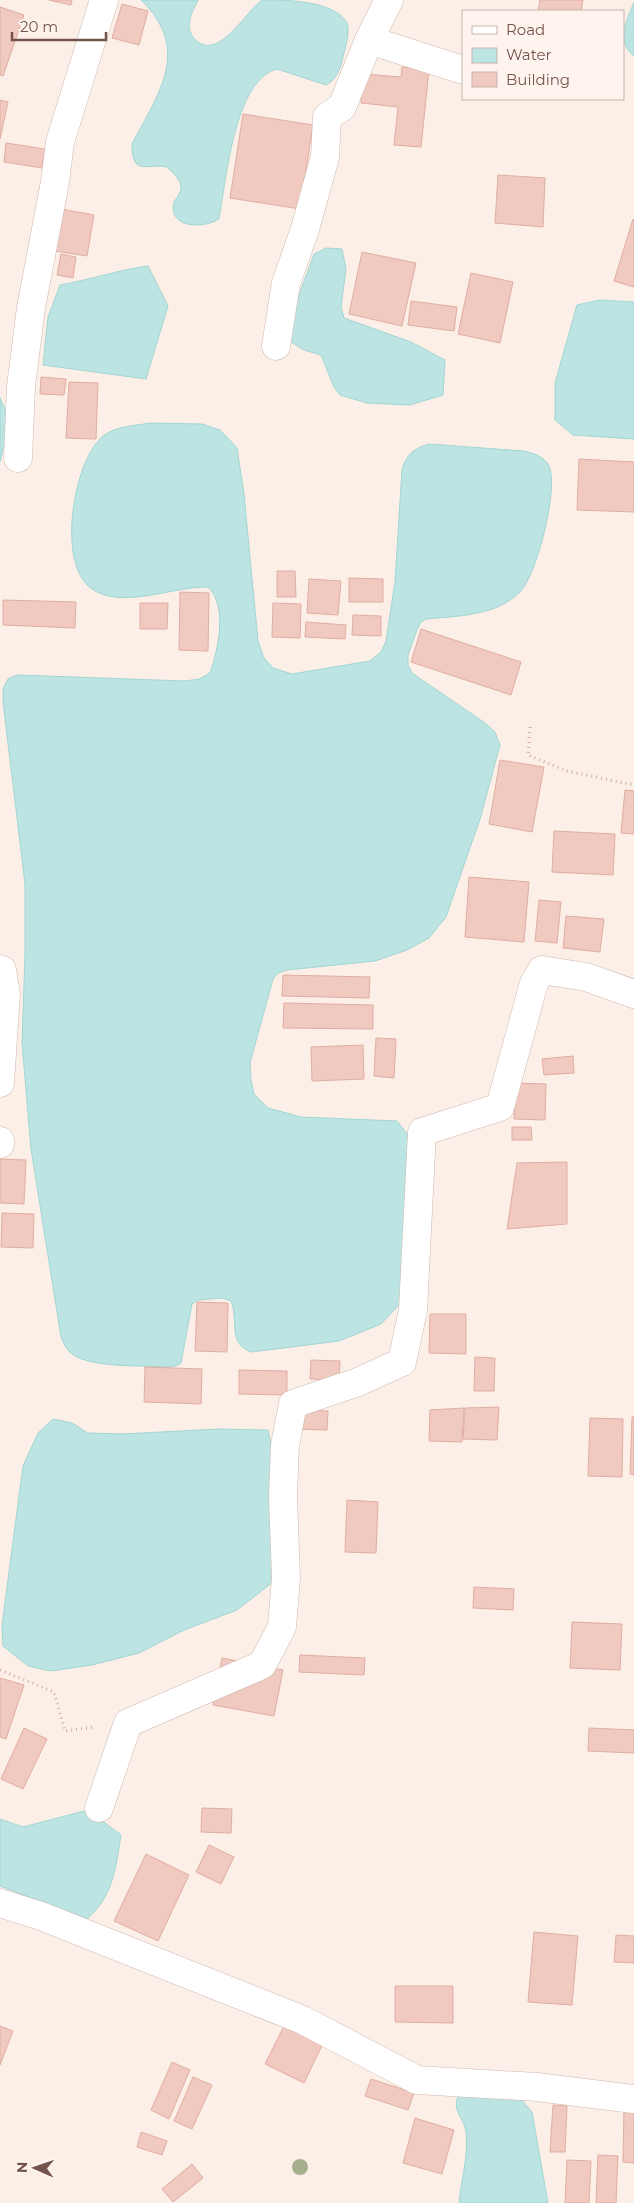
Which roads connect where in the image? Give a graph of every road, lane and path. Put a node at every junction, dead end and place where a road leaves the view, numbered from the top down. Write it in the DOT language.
graph roads {
  1 [pos="104,0"];
  2 [pos="389,0"];
  3 [pos="369,40"];
  4 [pos="462,70"];
  5 [pos="276,346"];
  6 [pos="18,458"];
  7 [pos="530,727"];
  8 [pos="634,785"];
  9 [pos="0,969"];
  10 [pos="634,994"];
  11 [pos="0,1083"];
  12 [pos="0,1670"];
  13 [pos="128,1723"];
  14 [pos="99,1808"];
  15 [pos="0,1903"];
  16 [pos="634,2099"];
  1 -- 6 [label="street"];
  2 -- 3 [label="street"];
  3 -- 4 [label="street"];
  3 -- 5 [label="street"];
  7 -- 8 [label="path"];
  9 -- 11 [label="street"];
  10 -- 13 [label="street"];
  12 -- 13 [label="path"];
  13 -- 14 [label="street"];
  15 -- 16 [label="street"];
}
